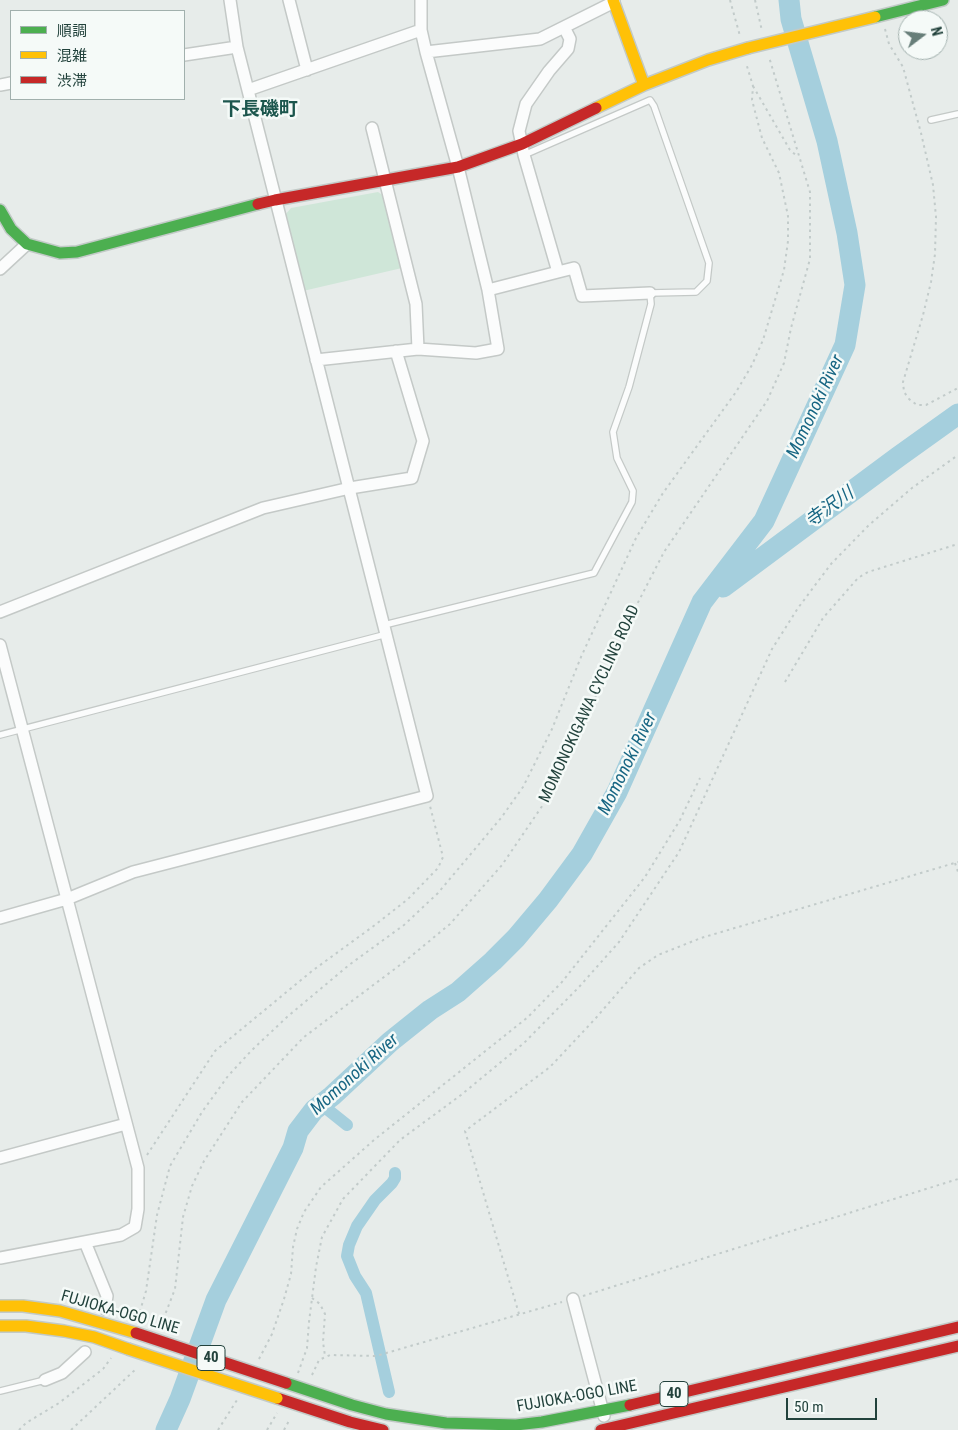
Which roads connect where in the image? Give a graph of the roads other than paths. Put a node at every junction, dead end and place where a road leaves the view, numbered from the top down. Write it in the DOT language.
graph roads {
  1 [pos="230,0"];
  2 [pos="289,0"];
  3 [pos="420,0"];
  4 [pos="943,0"];
  5 [pos="614,1"];
  6 [pos="564,27"];
  7 [pos="421,30"];
  8 [pos="237,47"];
  9 [pos="426,52"];
  10 [pos="185,55"];
  11 [pos="307,70"];
  12 [pos="644,85"];
  13 [pos="248,90"];
  14 [pos="958,114"];
  15 [pos="931,120"];
  16 [pos="372,128"];
  17 [pos="523,150"];
  18 [pos="458,167"];
  19 [pos="385,180"];
  20 [pos="275,200"];
  21 [pos="0,210"];
  22 [pos="27,244"];
  23 [pos="0,269"];
  24 [pos="558,272"];
  25 [pos="488,290"];
  26 [pos="650,293"];
  27 [pos="418,348"];
  28 [pos="396,351"];
  29 [pos="316,360"];
  30 [pos="350,488"];
  31 [pos="0,612"];
  32 [pos="386,629"];
  33 [pos="0,645"];
  34 [pos="21,728"];
  35 [pos="0,735"];
  36 [pos="67,899"];
  37 [pos="0,918"];
  38 [pos="126,1124"];
  39 [pos="0,1158"];
  40 [pos="85,1242"];
  41 [pos="0,1258"];
  42 [pos="573,1299"];
  43 [pos="0,1306"];
  44 [pos="105,1309"];
  45 [pos="0,1326"];
  46 [pos="958,1327"];
  47 [pos="958,1346"];
  48 [pos="85,1352"];
  49 [pos="45,1380"];
  50 [pos="0,1390"];
  51 [pos="287,1393"];
  52 [pos="603,1411"];
  53 [pos="605,1429"];
  54 [pos="383,1430"];
  1 -- 8 [label="street"];
  2 -- 11 [label="street"];
  3 -- 7 [label="street"];
  4 -- 12 [label="main road, bridge"];
  5 -- 6 [label="street"];
  5 -- 12 [label="main road"];
  6 -- 9 [label="street"];
  6 -- 17 [label="street"];
  7 -- 9 [label="street"];
  7 -- 11 [label="street"];
  8 -- 10 [label="street"];
  8 -- 13 [label="street"];
  9 -- 18 [label="street"];
  11 -- 13 [label="street"];
  12 -- 17 [label="main road"];
  13 -- 20 [label="street"];
  14 -- 15 [label="lane"];
  16 -- 19 [label="street"];
  17 -- 18 [label="main road"];
  17 -- 24 [label="street"];
  17 -- 26 [label="lane"];
  18 -- 19 [label="main road"];
  18 -- 25 [label="street"];
  19 -- 20 [label="main road"];
  19 -- 27 [label="street"];
  20 -- 22 [label="main road"];
  20 -- 29 [label="street"];
  21 -- 22 [label="main road"];
  22 -- 23 [label="street"];
  24 -- 25 [label="street"];
  24 -- 26 [label="street"];
  25 -- 27 [label="street"];
  26 -- 32 [label="lane"];
  27 -- 28 [label="street"];
  28 -- 29 [label="street"];
  28 -- 30 [label="street"];
  29 -- 30 [label="street"];
  30 -- 31 [label="street"];
  30 -- 32 [label="street"];
  32 -- 34 [label="lane"];
  32 -- 36 [label="street"];
  33 -- 34 [label="street"];
  34 -- 35 [label="lane"];
  34 -- 36 [label="street"];
  36 -- 37 [label="street"];
  36 -- 38 [label="street"];
  38 -- 39 [label="street"];
  38 -- 40 [label="street"];
  40 -- 41 [label="street"];
  40 -- 44 [label="street"];
  42 -- 52 [label="street"];
  43 -- 51 [label="main road, FUJIOKA-OGO LINE / 40, bridge"];
  45 -- 51 [label="main road, FUJIOKA-OGO LINE / 40, bridge"];
  46 -- 52 [label="main road, FUJIOKA-OGO LINE / 40"];
  47 -- 53 [label="main road, 40"];
  48 -- 49 [label="street"];
  49 -- 50 [label="lane"];
  51 -- 52 [label="main road, FUJIOKA-OGO LINE / 40"];
  51 -- 54 [label="main road, FUJIOKA-OGO LINE / 40"];
  52 -- 53 [label="street"];
}
